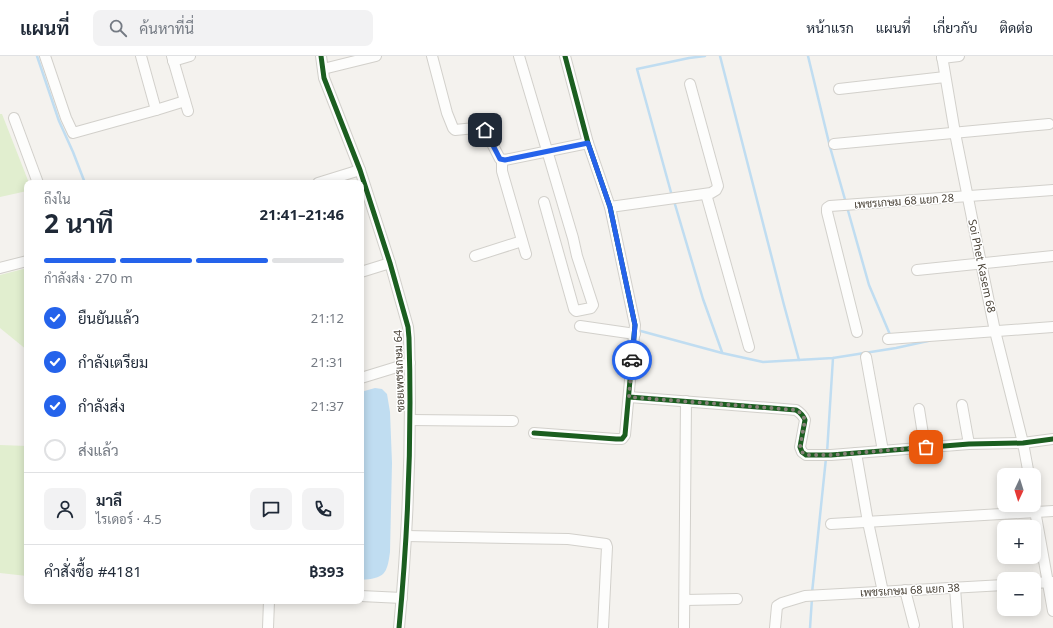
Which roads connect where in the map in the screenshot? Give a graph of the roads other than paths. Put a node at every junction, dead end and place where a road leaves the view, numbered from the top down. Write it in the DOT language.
graph roads {
  1 [pos="45,56"];
  2 [pos="141,56"];
  3 [pos="190,56"];
  4 [pos="321,56"];
  5 [pos="376,56"];
  6 [pos="432,56"];
  7 [pos="519,56"];
  8 [pos="565,56"];
  9 [pos="958,56"];
  10 [pos="942,57"];
  11 [pos="173,58"];
  12 [pos="323,70"];
  13 [pos="945,76"];
  14 [pos="690,84"];
  15 [pos="838,89"];
  16 [pos="185,101"];
  17 [pos="156,110"];
  18 [pos="188,111"];
  19 [pos="14,118"];
  20 [pos="1049,124"];
  21 [pos="955,133"];
  22 [pos="588,143"];
  23 [pos="834,144"];
  24 [pos="547,152"];
  25 [pos="502,160"];
  26 [pos="360,170"];
  27 [pos="37,180"];
  28 [pos="328,180"];
  29 [pos="363,180"];
  30 [pos="364,182"];
  31 [pos="1053,190"];
  32 [pos="706,194"];
  33 [pos="968,196"];
  34 [pos="544,202"];
  35 [pos="610,207"];
  36 [pos="522,241"];
  37 [pos="526,254"];
  38 [pos="475,256"];
  39 [pos="1053,256"];
  40 [pos="24,262"];
  41 [pos="390,263"];
  42 [pos="981,263"];
  43 [pos="0,268"];
  44 [pos="917,270"];
  45 [pos="364,271"];
  46 [pos="580,326"];
  47 [pos="1053,326"];
  48 [pos="635,330"];
  49 [pos="995,331"];
  50 [pos="857,332"];
  51 [pos="888,340"];
  52 [pos="749,347"];
  53 [pos="866,357"];
  54 [pos="410,363"];
  55 [pos="364,377"];
  56 [pos="629,397"];
  57 [pos="686,401"];
  58 [pos="962,405"];
  59 [pos="919,409"];
  60 [pos="410,420"];
  61 [pos="513,421"];
  62 [pos="534,432"];
  63 [pos="1053,439"];
  64 [pos="1023,443"];
  65 [pos="969,444"];
  66 [pos="926,447"];
  67 [pos="883,451"];
  68 [pos="856,453"];
  69 [pos="1028,468"];
  70 [pos="1041,510"];
  71 [pos="1053,511"];
  72 [pos="1002,512"];
  73 [pos="1035,512"];
  74 [pos="868,522"];
  75 [pos="831,524"];
  76 [pos="406,536"];
  77 [pos="1051,582"];
  78 [pos="1041,583"];
  79 [pos="997,585"];
  80 [pos="955,588"];
  81 [pos="905,590"];
  82 [pos="883,592"];
  83 [pos="364,596"];
  84 [pos="402,598"];
  85 [pos="737,599"];
  86 [pos="685,600"];
  87 [pos="269,604"];
  88 [pos="1053,611"];
  89 [pos="914,625"];
  90 [pos="268,628"];
  91 [pos="400,628"];
  92 [pos="604,628"];
  93 [pos="684,628"];
  94 [pos="775,628"];
  95 [pos="958,628"];
  1 -- 17 [label="street"];
  2 -- 17 [label="street"];
  3 -- 11 [label="street"];
  4 -- 12 [label="street, ซอยเพชรเกษม 64"];
  5 -- 12 [label="street"];
  6 -- 25 [label="street"];
  7 -- 24 [label="street"];
  8 -- 22 [label="street"];
  9 -- 10 [label="street"];
  10 -- 13 [label="street, Soi Phet Kasem 68"];
  11 -- 16 [label="street"];
  12 -- 26 [label="street, ซอยเพชรเกษม 64"];
  13 -- 15 [label="street"];
  13 -- 21 [label="street, Soi Phet Kasem 68"];
  14 -- 32 [label="street"];
  16 -- 17 [label="street"];
  16 -- 18 [label="street"];
  19 -- 27 [label="street"];
  20 -- 21 [label="street"];
  21 -- 23 [label="street"];
  21 -- 33 [label="street, Soi Phet Kasem 68"];
  22 -- 24 [label="street"];
  22 -- 35 [label="street"];
  24 -- 25 [label="street"];
  24 -- 34 [label="street"];
  25 -- 36 [label="street"];
  26 -- 28 [label="street"];
  26 -- 29 [label="street, ซอยเพชรเกษม 64"];
  30 -- 41 [label="street, ซอยเพชรเกษม 64"];
  31 -- 33 [label="street, เพชรเกษม 68 แยก 28"];
  32 -- 35 [label="street"];
  32 -- 52 [label="street"];
  33 -- 42 [label="street, Soi Phet Kasem 68"];
  33 -- 50 [label="street, เพชรเกษม 68 แยก 28"];
  35 -- 48 [label="street"];
  36 -- 37 [label="street"];
  36 -- 38 [label="street"];
  39 -- 42 [label="street"];
  40 -- 43 [label="street"];
  41 -- 45 [label="street"];
  41 -- 54 [label="street, ซอยเพชรเกษม 64"];
  42 -- 44 [label="street"];
  42 -- 49 [label="street, Soi Phet Kasem 68"];
  46 -- 48 [label="street"];
  47 -- 49 [label="street"];
  48 -- 56 [label="street"];
  49 -- 51 [label="street"];
  49 -- 64 [label="street, Soi Phet Kasem 68"];
  53 -- 67 [label="street"];
  54 -- 55 [label="street"];
  54 -- 60 [label="street, ซอยเพชรเกษม 64"];
  56 -- 57 [label="street"];
  56 -- 62 [label="street"];
  57 -- 68 [label="street"];
  57 -- 86 [label="street"];
  58 -- 65 [label="street"];
  59 -- 66 [label="street"];
  60 -- 61 [label="street"];
  60 -- 76 [label="street, ซอยเพชรเกษม 64"];
  63 -- 64 [label="street"];
  64 -- 65 [label="street"];
  64 -- 69 [label="street, Soi Phet Kasem 68"];
  65 -- 66 [label="street"];
  66 -- 67 [label="street"];
  67 -- 68 [label="street"];
  68 -- 74 [label="street"];
  70 -- 71 [label="street"];
  72 -- 74 [label="street"];
  73 -- 77 [label="street"];
  74 -- 75 [label="street"];
  74 -- 82 [label="street"];
  76 -- 84 [label="street, ซอยเพชรเกษม 64"];
  76 -- 92 [label="street"];
  77 -- 78 [label="street"];
  77 -- 88 [label="street"];
  79 -- 80 [label="street, เพชรเกษม 68 แยก 38"];
  80 -- 81 [label="street, เพชรเกษม 68 แยก 38"];
  80 -- 95 [label="street"];
  81 -- 82 [label="street, เพชรเกษม 68 แยก 38"];
  81 -- 89 [label="street"];
  82 -- 94 [label="street, เพชรเกษม 68 แยก 38"];
  83 -- 84 [label="street"];
  84 -- 91 [label="street, ซอยเพชรเกษม 64"];
  85 -- 86 [label="street"];
  86 -- 93 [label="street"];
  87 -- 90 [label="street"];
}
